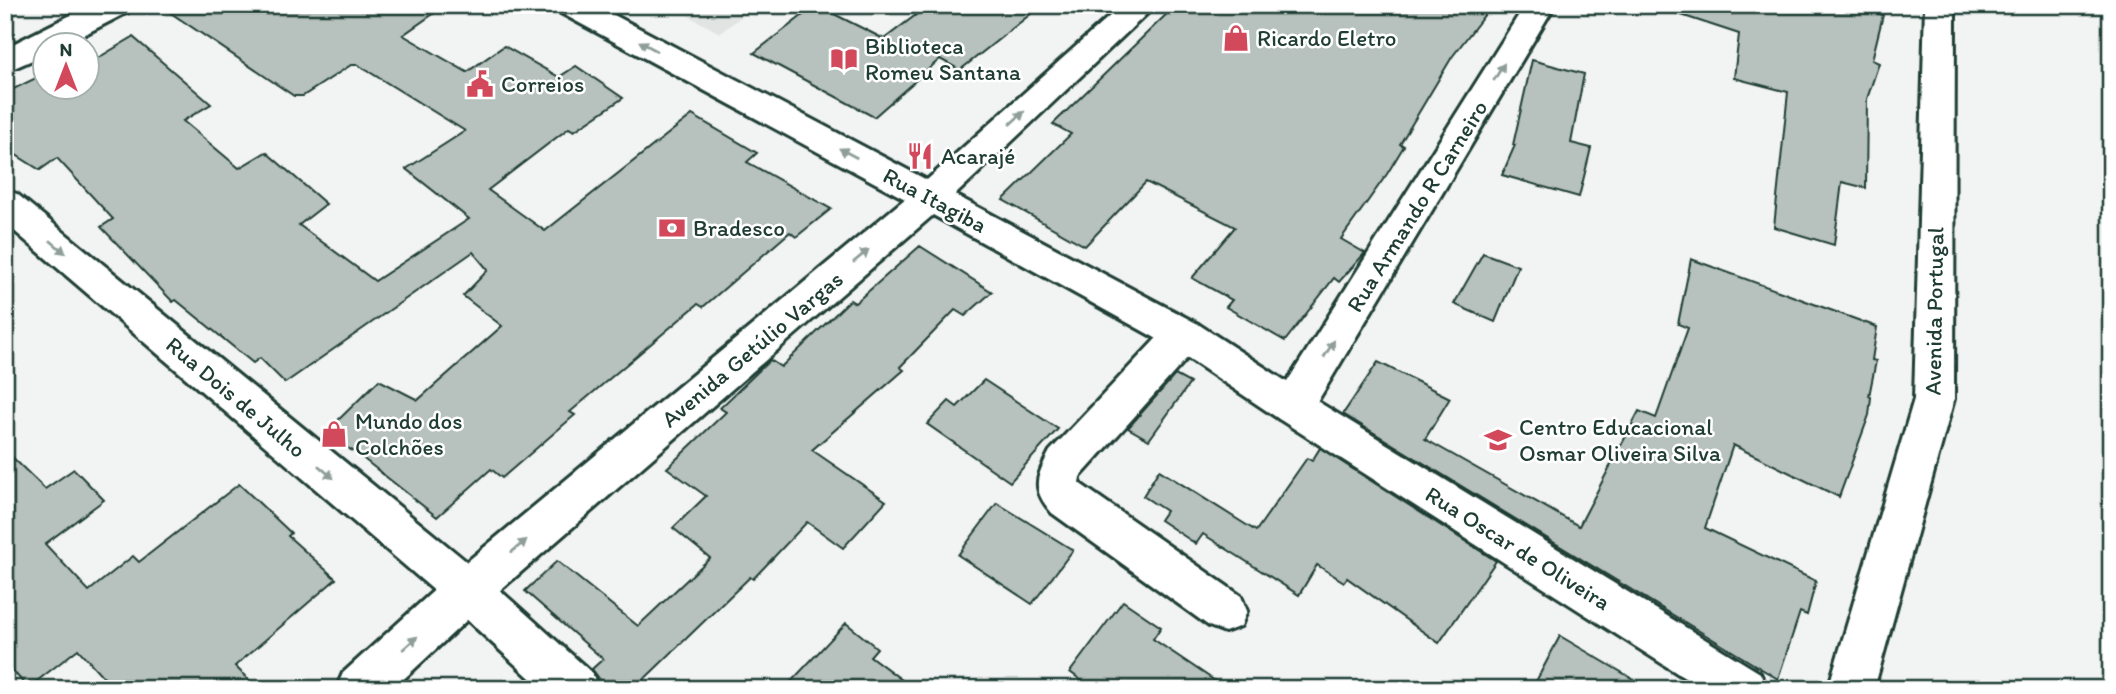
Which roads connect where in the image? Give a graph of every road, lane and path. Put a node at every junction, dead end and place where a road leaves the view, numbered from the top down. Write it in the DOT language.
graph roads {
  1 [pos="87,5"];
  2 [pos="117,5"];
  3 [pos="570,5"];
  4 [pos="1142,5"];
  5 [pos="1540,5"];
  6 [pos="1940,5"];
  7 [pos="5,47"];
  8 [pos="5,61"];
  9 [pos="930,197"];
  10 [pos="5,203"];
  11 [pos="1184,335"];
  12 [pos="1293,407"];
  13 [pos="467,590"];
  14 [pos="1225,611"];
  15 [pos="359,689"];
  16 [pos="576,689"];
  17 [pos="1744,689"];
  18 [pos="1851,689"];
  1 -- 7 [label="street"];
  2 -- 8 [label="street"];
  9 -- 3 [label="street, Rua Itagiba, one-way"];
  9 -- 4 [label="street, Avenida Getúlio Vargas, one-way"];
  12 -- 5 [label="street, Rua Armando R Carneiro, one-way"];
  6 -- 18 [label="street, Avenida Portugal"];
  9 -- 11 [label="street, Rua Itagiba"];
  13 -- 9 [label="street, Avenida Getúlio Vargas, one-way"];
  10 -- 13 [label="street, Rua Dois de Julho, one-way"];
  11 -- 12 [label="street, Rua Itagiba"];
  11 -- 14 [label="street"];
  12 -- 17 [label="street, Rua Oscar de Oliveira"];
  15 -- 13 [label="street, Avenida Getúlio Vargas, one-way"];
  13 -- 16 [label="street, Rua Dois de Julho"];
}
